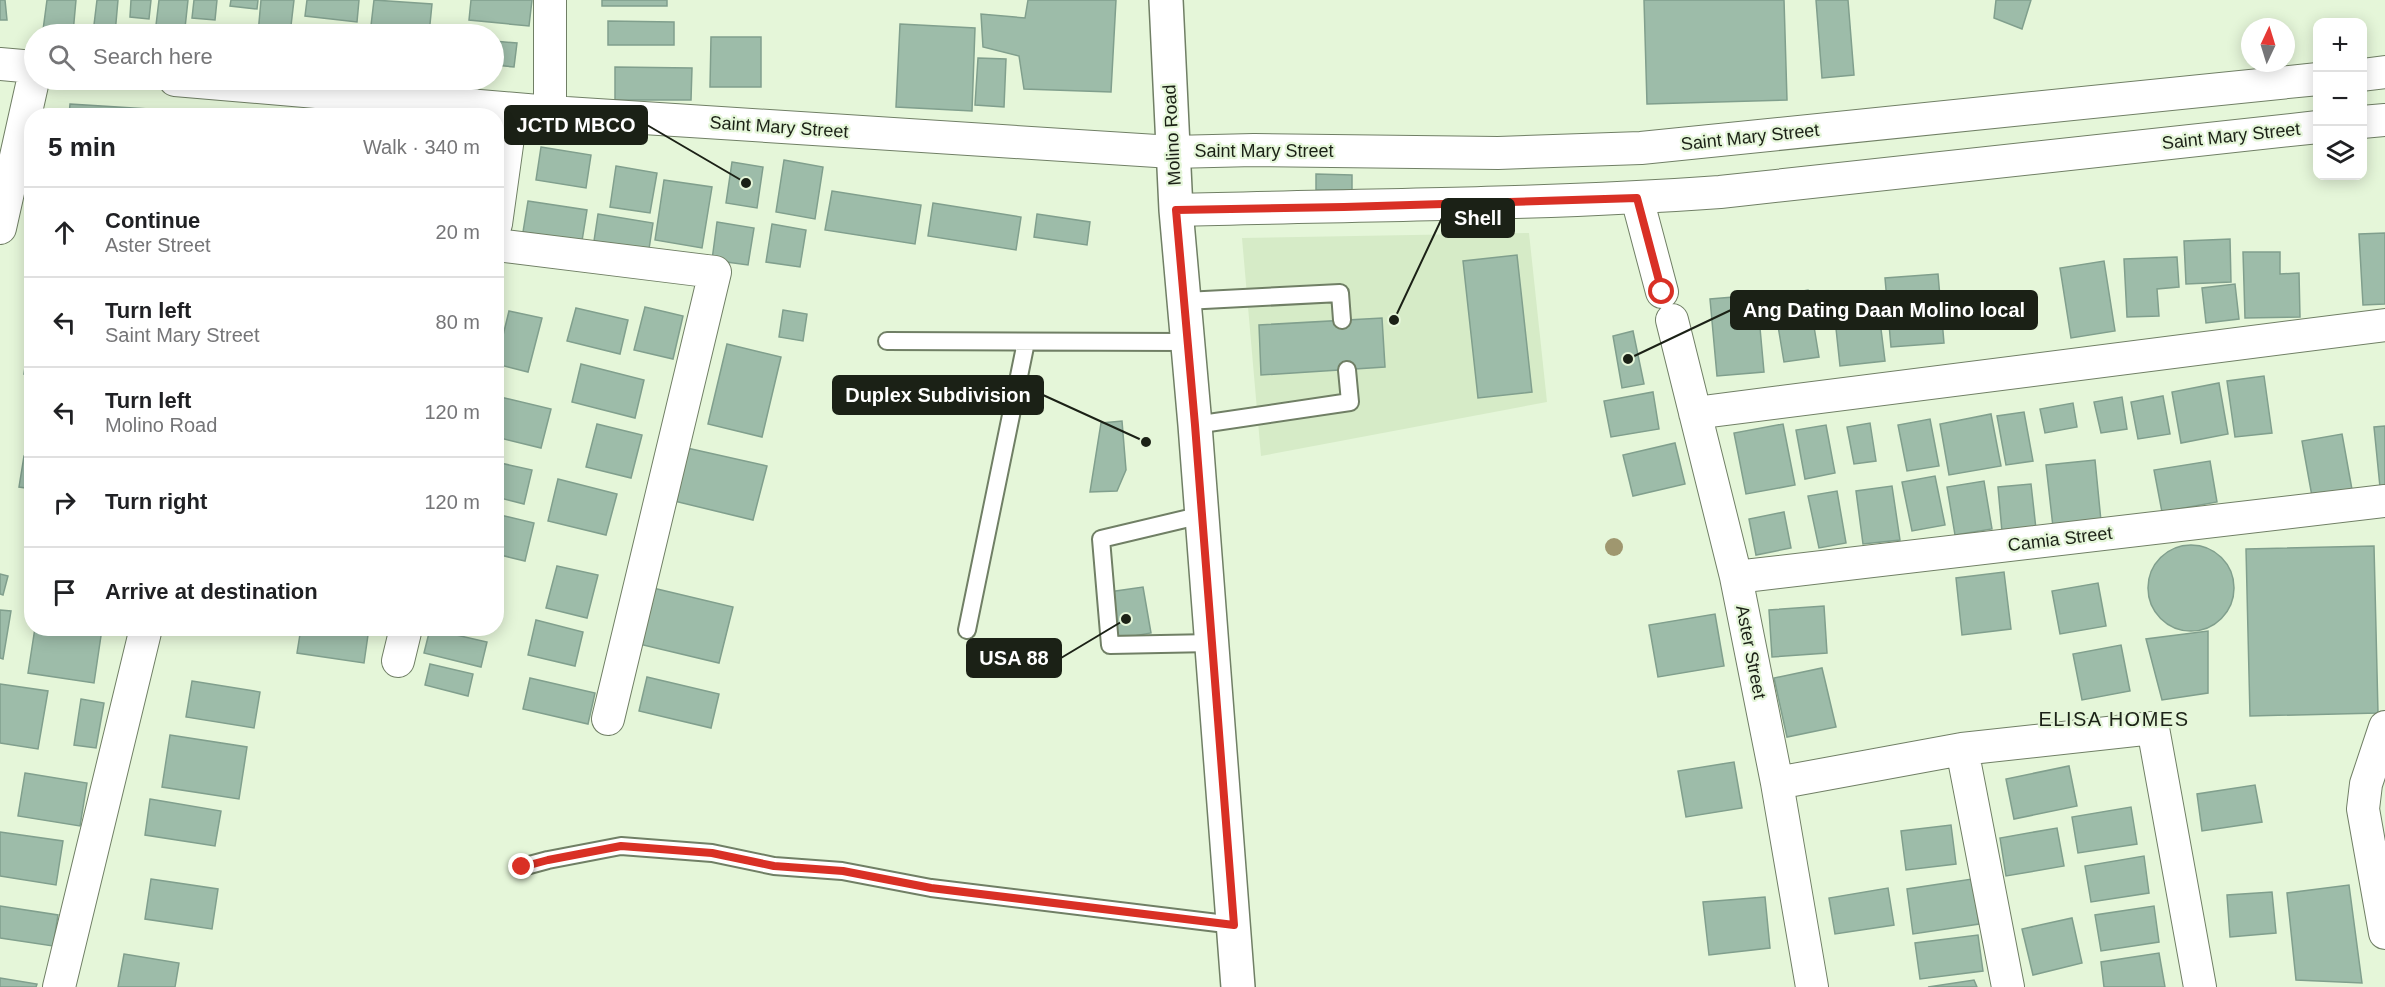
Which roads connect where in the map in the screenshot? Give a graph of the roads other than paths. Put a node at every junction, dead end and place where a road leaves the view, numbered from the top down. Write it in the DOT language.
graph roads {
  1 [pos="550,0"];
  2 [pos="1166,0"];
  3 [pos="0,64"];
  4 [pos="24,67"];
  5 [pos="2385,72"];
  6 [pos="2367,74"];
  7 [pos="2313,80"];
  8 [pos="31,90"];
  9 [pos="220,90"];
  10 [pos="275,102"];
  11 [pos="27,108"];
  12 [pos="478,108"];
  13 [pos="504,109"];
  14 [pos="512,109"];
  15 [pos="550,112"];
  16 [pos="2385,120"];
  17 [pos="24,121"];
  18 [pos="2367,122"];
  19 [pos="2313,128"];
  20 [pos="1172,152"];
  21 [pos="504,166"];
  22 [pos="1637,198"];
  23 [pos="1176,210"];
  24 [pos="0,228"];
  25 [pos="504,246"];
  26 [pos="1185,301"];
  27 [pos="1342,320"];
  28 [pos="2385,325"];
  29 [pos="887,341"];
  30 [pos="1026,342"];
  31 [pos="1188,342"];
  32 [pos="1347,370"];
  33 [pos="1695,413"];
  34 [pos="1195,425"];
  35 [pos="2385,501"];
  36 [pos="1202,515"];
  37 [pos="1736,577"];
  38 [pos="967,630"];
  39 [pos="144,636"];
  40 [pos="404,636"];
  41 [pos="1212,643"];
  42 [pos="398,661"];
  43 [pos="608,718"];
  44 [pos="2385,727"];
  45 [pos="1962,749"];
  46 [pos="1777,783"];
  47 [pos="522,867"];
  48 [pos="1234,925"];
  49 [pos="2385,933"];
  50 [pos="59,987"];
  51 [pos="1238,987"];
  52 [pos="1812,987"];
  53 [pos="2008,987"];
  54 [pos="2200,987"];
  1 -- 15 [label="street"];
  2 -- 20 [label="main road, Molino Road"];
  3 -- 4 [label="street"];
  5 -- 6 [label="street"];
  7 -- 20 [label="street, Saint Mary Street"];
  8 -- 11 [label="street"];
  9 -- 10 [label="street, Saint Mary Street"];
  10 -- 12 [label="street, Saint Mary Street"];
  13 -- 14 [label="street, Saint Mary Street"];
  14 -- 15 [label="street, Saint Mary Street"];
  14 -- 21 [label="street"];
  15 -- 20 [label="street, Saint Mary Street"];
  16 -- 18 [label="street"];
  17 -- 24 [label="street"];
  19 -- 22 [label="street, Saint Mary Street"];
  20 -- 23 [label="main road, Molino Road"];
  22 -- 23 [label="street, Saint Mary Street"];
  22 -- 33 [label="street, Aster Street"];
  23 -- 26 [label="main road, Molino Road"];
  25 -- 43 [label="street"];
  26 -- 27 [label="lane"];
  26 -- 31 [label="main road, Molino Road"];
  28 -- 33 [label="street"];
  29 -- 30 [label="lane"];
  30 -- 31 [label="lane"];
  30 -- 38 [label="lane"];
  31 -- 34 [label="main road, Molino Road"];
  32 -- 34 [label="lane"];
  33 -- 37 [label="street, Aster Street"];
  34 -- 36 [label="main road, Molino Road"];
  35 -- 37 [label="street, Camia Street"];
  36 -- 41 [label="main road, Molino Road"];
  36 -- 41 [label="lane"];
  37 -- 46 [label="street, Aster Street"];
  39 -- 50 [label="street"];
  40 -- 42 [label="street"];
  41 -- 48 [label="main road, Molino Road"];
  44 -- 49 [label="street"];
  45 -- 46 [label="street"];
  45 -- 53 [label="street"];
  45 -- 54 [label="street"];
  46 -- 52 [label="street, Aster Street"];
  47 -- 48 [label="lane"];
  48 -- 51 [label="main road, Molino Road"];
}
